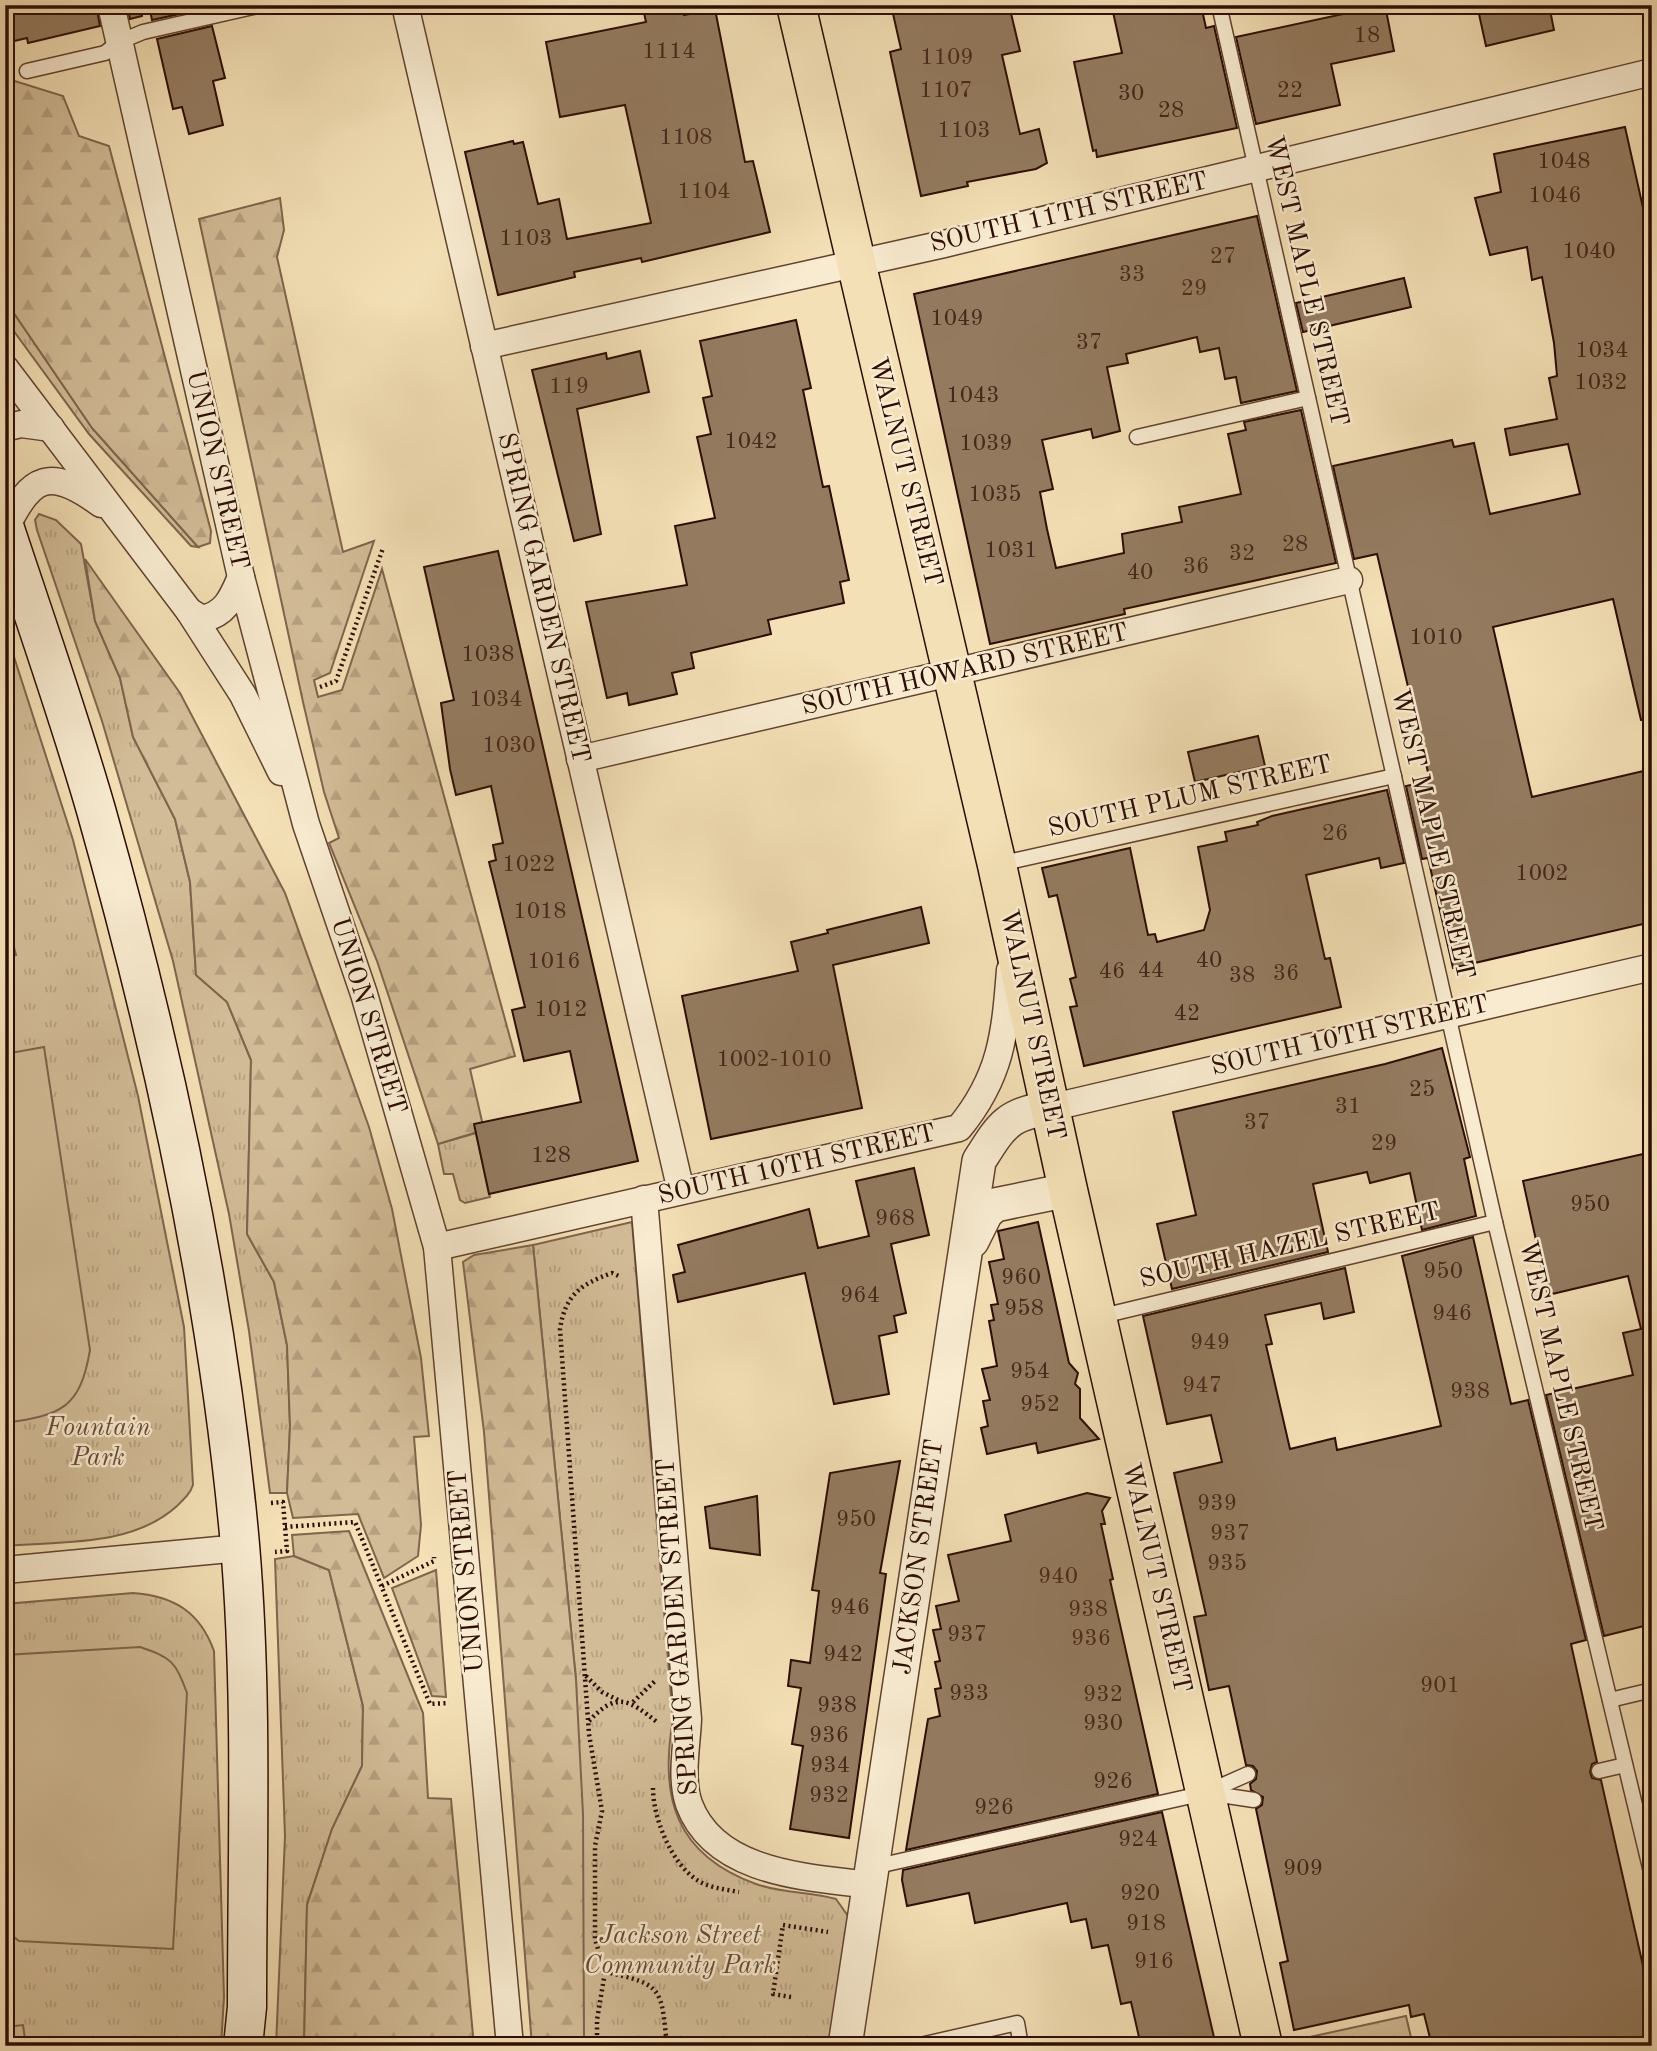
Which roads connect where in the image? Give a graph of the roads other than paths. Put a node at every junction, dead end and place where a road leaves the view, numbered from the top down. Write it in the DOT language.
graph roads {
  1 [pos="111,5"];
  2 [pos="262,5"];
  3 [pos="405,5"];
  4 [pos="796,5"];
  5 [pos="1219,5"];
  6 [pos="119,42"];
  7 [pos="27,71"];
  8 [pos="1652,72"];
  9 [pos="1256,168"];
  10 [pos="854,262"];
  11 [pos="484,346"];
  12 [pos="5,368"];
  13 [pos="1308,398"];
  14 [pos="5,428"];
  15 [pos="51,428"];
  16 [pos="1137,437"];
  17 [pos="114,513"];
  18 [pos="5,529"];
  19 [pos="241,577"];
  20 [pos="1349,580"];
  21 [pos="189,611"];
  22 [pos="953,673"];
  23 [pos="580,759"];
  24 [pos="1394,776"];
  25 [pos="306,824"];
  26 [pos="997,865"];
  27 [pos="1013,937"];
  28 [pos="1652,967"];
  29 [pos="1448,1013"];
  30 [pos="1049,1108"];
  31 [pos="958,1128"];
  32 [pos="979,1161"];
  33 [pos="1068,1190"];
  34 [pos="681,1191"];
  35 [pos="644,1199"];
  36 [pos="1495,1222"];
  37 [pos="437,1247"];
  38 [pos="963,1262"];
  39 [pos="1096,1317"];
  40 [pos="256,1550"];
  41 [pos="5,1570"];
  42 [pos="1652,1690"];
  43 [pos="1609,1700"];
  44 [pos="1625,1765"];
  45 [pos="1599,1771"];
  46 [pos="1248,1774"];
  47 [pos="1205,1793"];
  48 [pos="1254,1800"];
  49 [pos="872,1876"];
  50 [pos="1652,1876"];
  51 [pos="243,2046"];
  52 [pos="510,2046"];
  53 [pos="845,2046"];
  54 [pos="915,2046"];
  55 [pos="1021,2046"];
  56 [pos="1263,2046"];
  1 -- 6 [label="street, UNION STREET"];
  2 -- 6 [label="lane"];
  3 -- 11 [label="street, SPRING GARDEN STREET"];
  4 -- 10 [label="main road, WALNUT STREET"];
  5 -- 9 [label="lane, WEST MAPLE STREET"];
  6 -- 7 [label="lane"];
  6 -- 19 [label="street, UNION STREET"];
  8 -- 9 [label="street, SOUTH 11TH STREET"];
  9 -- 10 [label="street, SOUTH 11TH STREET"];
  9 -- 13 [label="lane, WEST MAPLE STREET"];
  10 -- 11 [label="street, SOUTH 11TH STREET"];
  10 -- 22 [label="main road, WALNUT STREET"];
  11 -- 23 [label="street, SPRING GARDEN STREET"];
  12 -- 15 [label="street"];
  13 -- 16 [label="lane"];
  13 -- 20 [label="lane, WEST MAPLE STREET"];
  14 -- 15 [label="street"];
  15 -- 17 [label="street"];
  17 -- 18 [label="street"];
  17 -- 21 [label="street"];
  18 -- 40 [label="main road"];
  19 -- 21 [label="street"];
  19 -- 25 [label="street, UNION STREET"];
  20 -- 22 [label="street, SOUTH HOWARD STREET"];
  20 -- 24 [label="lane, WEST MAPLE STREET"];
  21 -- 25 [label="street"];
  22 -- 23 [label="street, SOUTH HOWARD STREET"];
  22 -- 26 [label="main road, WALNUT STREET"];
  23 -- 34 [label="street, SPRING GARDEN STREET"];
  24 -- 26 [label="lane, SOUTH PLUM STREET"];
  24 -- 29 [label="lane, WEST MAPLE STREET"];
  25 -- 37 [label="street, UNION STREET"];
  26 -- 27 [label="main road, WALNUT STREET"];
  27 -- 30 [label="main road, WALNUT STREET"];
  27 -- 31 [label="street, SOUTH 10TH STREET"];
  28 -- 29 [label="street, SOUTH 10TH STREET"];
  29 -- 30 [label="street, SOUTH 10TH STREET"];
  29 -- 36 [label="lane, WEST MAPLE STREET"];
  30 -- 32 [label="street, JACKSON STREET"];
  30 -- 33 [label="main road, WALNUT STREET"];
  31 -- 32 [label="street"];
  31 -- 34 [label="street, SOUTH 10TH STREET"];
  32 -- 38 [label="street, JACKSON STREET"];
  33 -- 38 [label="street"];
  33 -- 39 [label="main road, WALNUT STREET"];
  34 -- 35 [label="street, SOUTH 10TH STREET"];
  35 -- 37 [label="street, SOUTH 10TH STREET"];
  35 -- 49 [label="street, SPRING GARDEN STREET"];
  36 -- 39 [label="lane, SOUTH HAZEL STREET"];
  36 -- 43 [label="lane, WEST MAPLE STREET"];
  37 -- 52 [label="street, UNION STREET"];
  38 -- 49 [label="street, JACKSON STREET"];
  39 -- 47 [label="main road, WALNUT STREET"];
  40 -- 41 [label="street"];
  40 -- 51 [label="main road"];
  42 -- 43 [label="lane"];
  43 -- 44 [label="lane, WEST MAPLE STREET"];
  44 -- 45 [label="lane"];
  44 -- 50 [label="lane, WEST MAPLE STREET"];
  46 -- 47 [label="lane"];
  47 -- 48 [label="lane"];
  47 -- 49 [label="lane"];
  47 -- 56 [label="main road, WALNUT STREET"];
  49 -- 53 [label="street, JACKSON STREET"];
  54 -- 55 [label="lane"];
}
